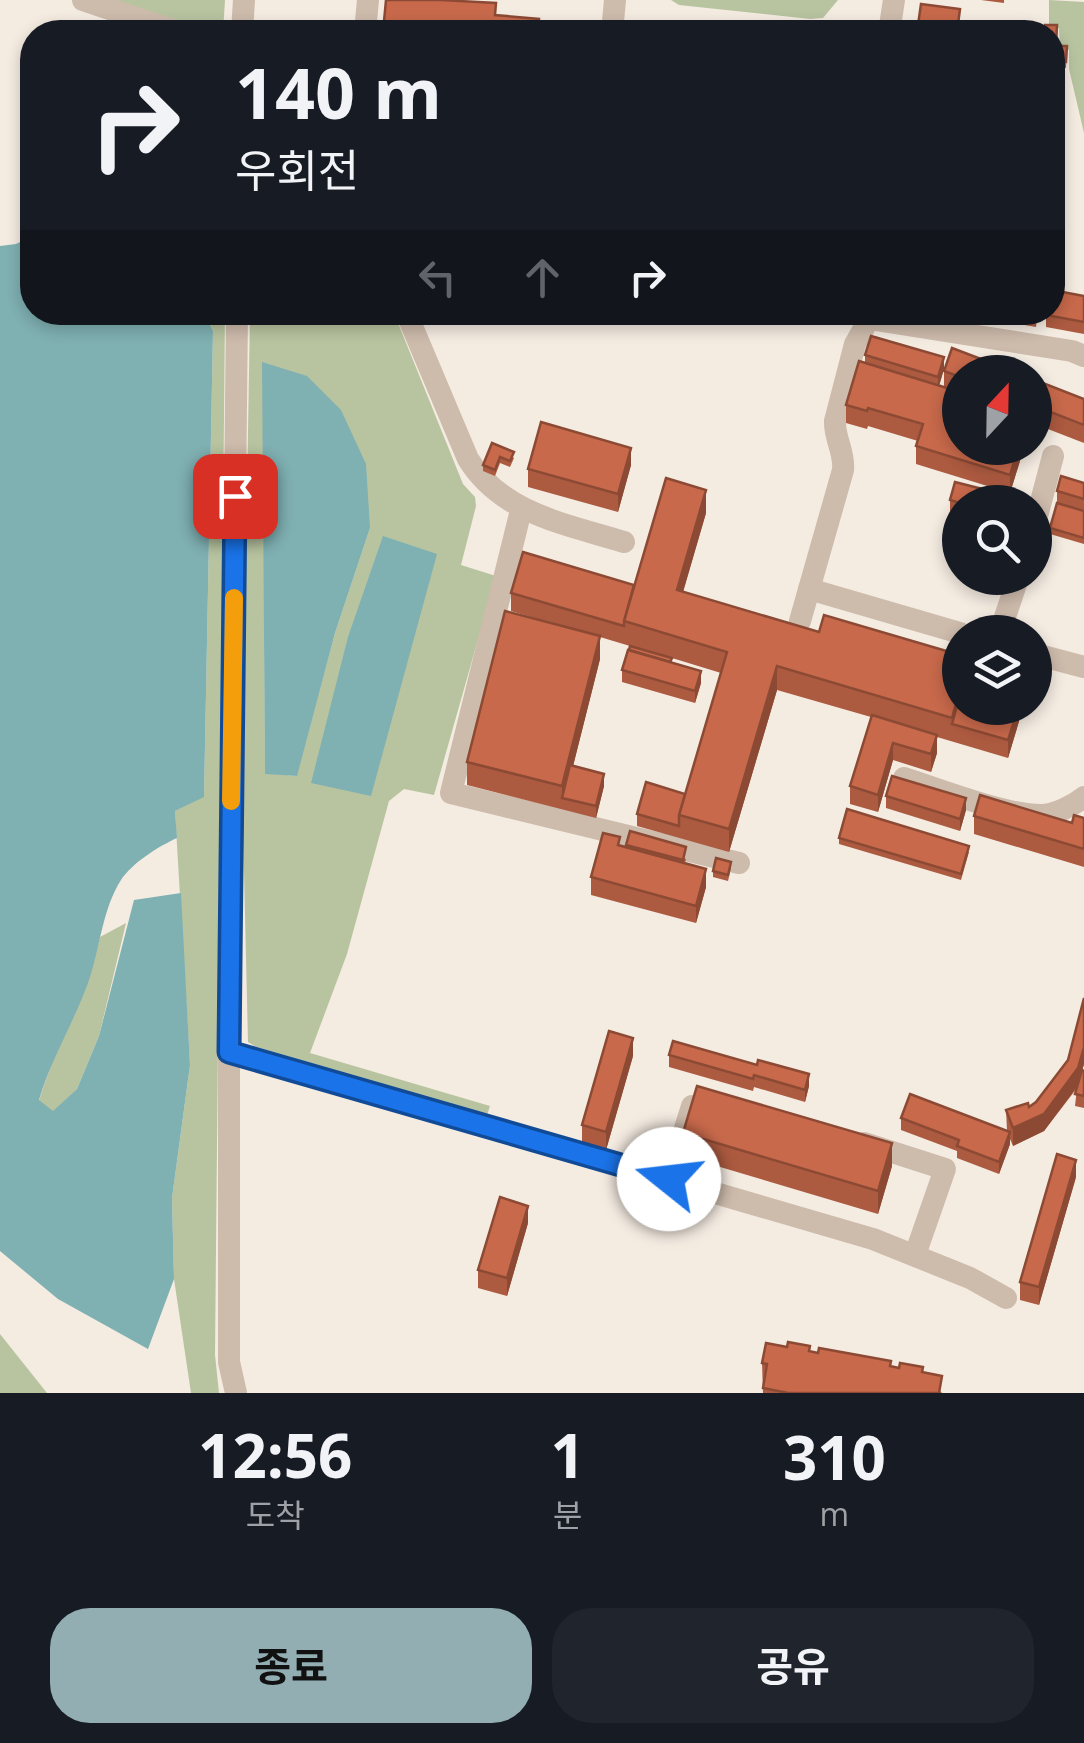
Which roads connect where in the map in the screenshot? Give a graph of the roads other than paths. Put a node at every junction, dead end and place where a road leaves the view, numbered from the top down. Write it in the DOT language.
graph roads {
  1 [pos="83,0"];
  2 [pos="142,20"];
  3 [pos="238,325"];
  4 [pos="411,325"];
  5 [pos="864,325"];
  6 [pos="913,325"];
  7 [pos="1084,356"];
  8 [pos="1054,456"];
  9 [pos="1046,485"];
  10 [pos="521,510"];
  11 [pos="624,542"];
  12 [pos="809,589"];
  13 [pos="800,621"];
  14 [pos="942,628"];
  15 [pos="1052,659"];
  16 [pos="1084,667"];
  17 [pos="904,778"];
  18 [pos="1084,797"];
  19 [pos="739,864"];
  20 [pos="229,1052"];
  21 [pos="713,1100"];
  22 [pos="834,1134"];
  23 [pos="669,1179"];
  24 [pos="914,1255"];
  25 [pos="1006,1298"];
  26 [pos="236,1393"];
  1 -- 2 [label="street"];
  3 -- 20 [label="street"];
  4 -- 10 [label="street"];
  5 -- 12 [label="street"];
  6 -- 7 [label="street"];
  8 -- 9 [label="street"];
  10 -- 11 [label="street"];
  10 -- 19 [label="street"];
  12 -- 13 [label="street"];
  12 -- 14 [label="street"];
  15 -- 16 [label="street"];
  17 -- 18 [label="street"];
  20 -- 23 [label="street"];
  20 -- 26 [label="street"];
  21 -- 23 [label="street"];
  22 -- 24 [label="street"];
  23 -- 24 [label="street"];
  24 -- 25 [label="street"];
}
